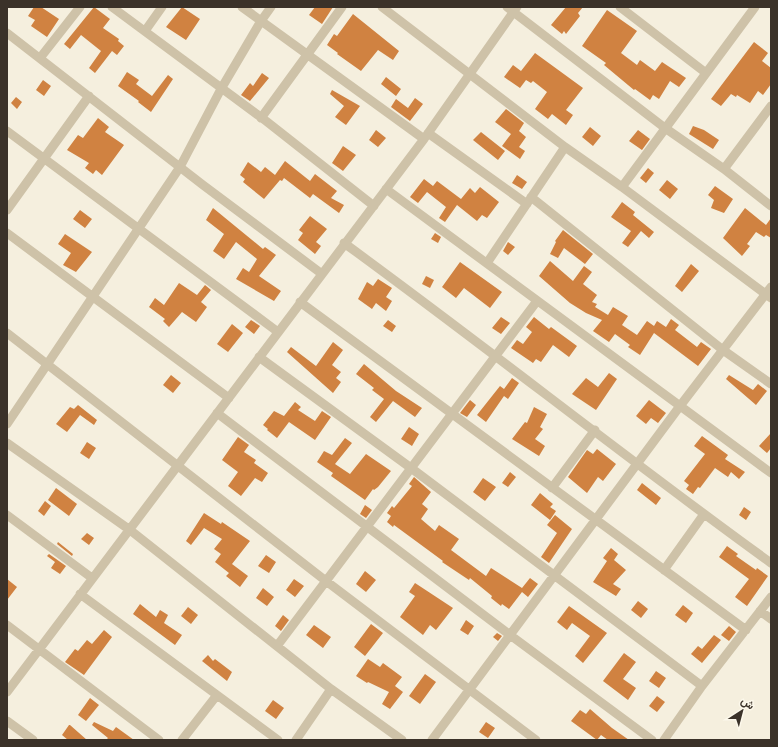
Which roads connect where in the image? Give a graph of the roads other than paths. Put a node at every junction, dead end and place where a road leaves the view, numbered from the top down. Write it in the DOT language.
graph roads {
  1 [pos="80,7"];
  2 [pos="112,7"];
  3 [pos="162,7"];
  4 [pos="242,7"];
  5 [pos="271,7"];
  6 [pos="342,7"];
  7 [pos="382,7"];
  8 [pos="620,7"];
  9 [pos="755,7"];
  10 [pos="513,9"];
  11 [pos="632,11"];
  12 [pos="261,21"];
  13 [pos="145,31"];
  14 [pos="7,33"];
  15 [pos="308,55"];
  16 [pos="40,58"];
  17 [pos="469,73"];
  18 [pos="706,74"];
  19 [pos="222,89"];
  20 [pos="89,96"];
  21 [pos="771,106"];
  22 [pos="768,117"];
  23 [pos="261,118"];
  24 [pos="665,128"];
  25 [pos="7,131"];
  26 [pos="426,136"];
  27 [pos="565,147"];
  28 [pos="45,158"];
  29 [pos="180,167"];
  30 [pos="724,170"];
  31 [pos="622,187"];
  32 [pos="386,189"];
  33 [pos="529,200"];
  34 [pos="374,206"];
  35 [pos="771,206"];
  36 [pos="7,210"];
  37 [pos="138,229"];
  38 [pos="7,233"];
  39 [pos="344,243"];
  40 [pos="487,263"];
  41 [pos="322,274"];
  42 [pos="769,293"];
  43 [pos="92,297"];
  44 [pos="538,301"];
  45 [pos="300,302"];
  46 [pos="278,332"];
  47 [pos="7,333"];
  48 [pos="723,350"];
  49 [pos="497,356"];
  50 [pos="259,357"];
  51 [pos="47,364"];
  52 [pos="771,384"];
  53 [pos="229,398"];
  54 [pos="680,406"];
  55 [pos="217,413"];
  56 [pos="452,414"];
  57 [pos="7,424"];
  58 [pos="595,430"];
  59 [pos="7,443"];
  60 [pos="639,464"];
  61 [pos="179,466"];
  62 [pos="410,468"];
  63 [pos="771,473"];
  64 [pos="552,488"];
  65 [pos="704,514"];
  66 [pos="7,515"];
  67 [pos="595,520"];
  68 [pos="368,527"];
  69 [pos="130,530"];
  70 [pos="771,562"];
  71 [pos="664,570"];
  72 [pos="554,576"];
  73 [pos="92,578"];
  74 [pos="326,581"];
  75 [pos="80,594"];
  76 [pos="771,597"];
  77 [pos="760,611"];
  78 [pos="771,619"];
  79 [pos="7,625"];
  80 [pos="746,630"];
  81 [pos="510,635"];
  82 [pos="277,646"];
  83 [pos="40,650"];
  84 [pos="702,686"];
  85 [pos="331,689"];
  86 [pos="469,690"];
  87 [pos="7,692"];
  88 [pos="217,695"];
  89 [pos="7,721"];
  90 [pos="33,740"];
  91 [pos="159,740"];
  92 [pos="182,740"];
  93 [pos="278,740"];
  94 [pos="296,740"];
  95 [pos="402,740"];
  96 [pos="432,740"];
  97 [pos="536,740"];
  98 [pos="652,740"];
  99 [pos="664,740"];
  1 -- 16 [label="street"];
  2 -- 13 [label="street"];
  3 -- 13 [label="street"];
  4 -- 12 [label="street"];
  5 -- 12 [label="street"];
  6 -- 15 [label="street"];
  7 -- 17 [label="street"];
  8 -- 11 [label="street"];
  9 -- 18 [label="street"];
  10 -- 17 [label="street"];
  10 -- 24 [label="street"];
  11 -- 18 [label="street"];
  12 -- 15 [label="street"];
  12 -- 19 [label="street"];
  13 -- 19 [label="street"];
  14 -- 16 [label="street"];
  15 -- 23 [label="street"];
  15 -- 26 [label="street"];
  16 -- 20 [label="street"];
  17 -- 26 [label="street"];
  17 -- 27 [label="street"];
  18 -- 24 [label="street"];
  19 -- 23 [label="street"];
  19 -- 29 [label="street"];
  20 -- 28 [label="street"];
  20 -- 29 [label="street"];
  21 -- 22 [label="street"];
  22 -- 30 [label="street"];
  23 -- 34 [label="street"];
  24 -- 30 [label="street"];
  24 -- 31 [label="street"];
  25 -- 28 [label="street"];
  26 -- 32 [label="street"];
  26 -- 33 [label="street"];
  27 -- 31 [label="street"];
  27 -- 33 [label="street"];
  28 -- 36 [label="street"];
  28 -- 37 [label="street"];
  29 -- 37 [label="street"];
  29 -- 41 [label="street"];
  30 -- 35 [label="street"];
  31 -- 42 [label="street"];
  32 -- 34 [label="street"];
  32 -- 40 [label="street"];
  33 -- 40 [label="street"];
  33 -- 48 [label="street"];
  34 -- 39 [label="street"];
  37 -- 43 [label="street"];
  37 -- 46 [label="street"];
  38 -- 43 [label="street"];
  39 -- 41 [label="street"];
  39 -- 49 [label="street"];
  40 -- 44 [label="street"];
  41 -- 45 [label="street"];
  42 -- 48 [label="street"];
  43 -- 51 [label="street"];
  43 -- 53 [label="street"];
  44 -- 49 [label="street"];
  44 -- 54 [label="street"];
  45 -- 46 [label="street"];
  45 -- 56 [label="street"];
  46 -- 50 [label="street"];
  47 -- 51 [label="street"];
  48 -- 52 [label="street"];
  48 -- 54 [label="street"];
  49 -- 56 [label="street"];
  49 -- 58 [label="street"];
  50 -- 53 [label="street"];
  50 -- 62 [label="street"];
  51 -- 57 [label="street"];
  51 -- 61 [label="street"];
  53 -- 55 [label="street"];
  54 -- 60 [label="street"];
  54 -- 63 [label="street"];
  55 -- 61 [label="street"];
  55 -- 68 [label="street"];
  56 -- 62 [label="street"];
  56 -- 64 [label="street"];
  58 -- 60 [label="street"];
  58 -- 64 [label="street"];
  59 -- 69 [label="street"];
  60 -- 65 [label="street"];
  60 -- 67 [label="street"];
  61 -- 69 [label="street"];
  61 -- 74 [label="street"];
  62 -- 68 [label="street"];
  62 -- 72 [label="street"];
  64 -- 67 [label="street"];
  65 -- 70 [label="street"];
  65 -- 71 [label="street"];
  66 -- 73 [label="street"];
  67 -- 71 [label="street"];
  67 -- 72 [label="street"];
  68 -- 74 [label="street"];
  68 -- 81 [label="street"];
  69 -- 73 [label="street"];
  69 -- 82 [label="street"];
  71 -- 80 [label="street"];
  72 -- 81 [label="street"];
  72 -- 84 [label="street"];
  73 -- 75 [label="street"];
  74 -- 82 [label="street"];
  74 -- 86 [label="street"];
  75 -- 83 [label="street"];
  75 -- 88 [label="street"];
  76 -- 77 [label="street"];
  77 -- 78 [label="street"];
  77 -- 80 [label="street"];
  79 -- 83 [label="street"];
  80 -- 84 [label="street"];
  81 -- 86 [label="street"];
  81 -- 98 [label="street"];
  82 -- 85 [label="street"];
  83 -- 87 [label="street"];
  83 -- 91 [label="street"];
  84 -- 99 [label="street"];
  85 -- 94 [label="street"];
  85 -- 95 [label="street"];
  86 -- 96 [label="street"];
  86 -- 97 [label="street"];
  88 -- 92 [label="street"];
  88 -- 93 [label="street"];
  89 -- 90 [label="street"];
}
